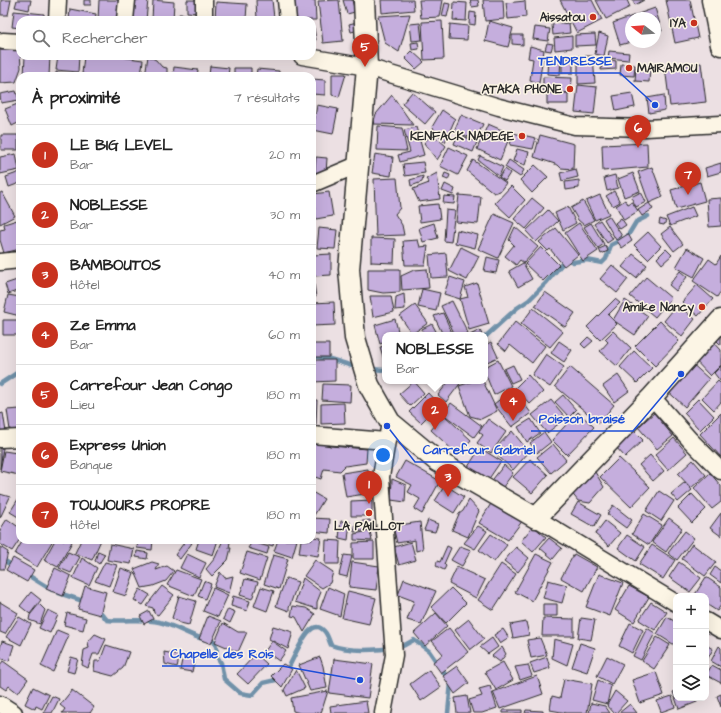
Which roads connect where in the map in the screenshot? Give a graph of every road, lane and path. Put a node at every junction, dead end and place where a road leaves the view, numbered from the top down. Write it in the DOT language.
graph roads {
  1 [pos="58,0"];
  2 [pos="127,0"];
  3 [pos="204,0"];
  4 [pos="286,0"];
  5 [pos="364,0"];
  6 [pos="712,0"];
  7 [pos="57,16"];
  8 [pos="125,16"];
  9 [pos="204,16"];
  10 [pos="288,16"];
  11 [pos="4,41"];
  12 [pos="16,42"];
  13 [pos="721,45"];
  14 [pos="316,58"];
  15 [pos="367,67"];
  16 [pos="721,124"];
  17 [pos="357,165"];
  18 [pos="316,182"];
  19 [pos="16,260"];
  20 [pos="0,262"];
  21 [pos="721,320"];
  22 [pos="652,396"];
  23 [pos="388,431"];
  24 [pos="316,435"];
  25 [pos="16,438"];
  26 [pos="0,439"];
  27 [pos="721,471"];
  28 [pos="536,518"];
  29 [pos="673,601"];
  30 [pos="709,623"];
  31 [pos="721,630"];
  32 [pos="0,704"];
  33 [pos="14,713"];
  34 [pos="383,713"];
  1 -- 7 [label="street"];
  2 -- 8 [label="street"];
  3 -- 9 [label="street"];
  4 -- 10 [label="street"];
  5 -- 15 [label="street"];
  6 -- 13 [label="street"];
  11 -- 12 [label="street"];
  14 -- 15 [label="street"];
  15 -- 16 [label="street"];
  15 -- 17 [label="street"];
  17 -- 18 [label="street"];
  17 -- 23 [label="street"];
  19 -- 20 [label="street"];
  21 -- 22 [label="street"];
  22 -- 27 [label="street"];
  22 -- 28 [label="street"];
  23 -- 24 [label="street"];
  23 -- 28 [label="street"];
  23 -- 34 [label="street"];
  25 -- 26 [label="street"];
  28 -- 29 [label="street"];
  30 -- 31 [label="street"];
  32 -- 33 [label="street"];
}
